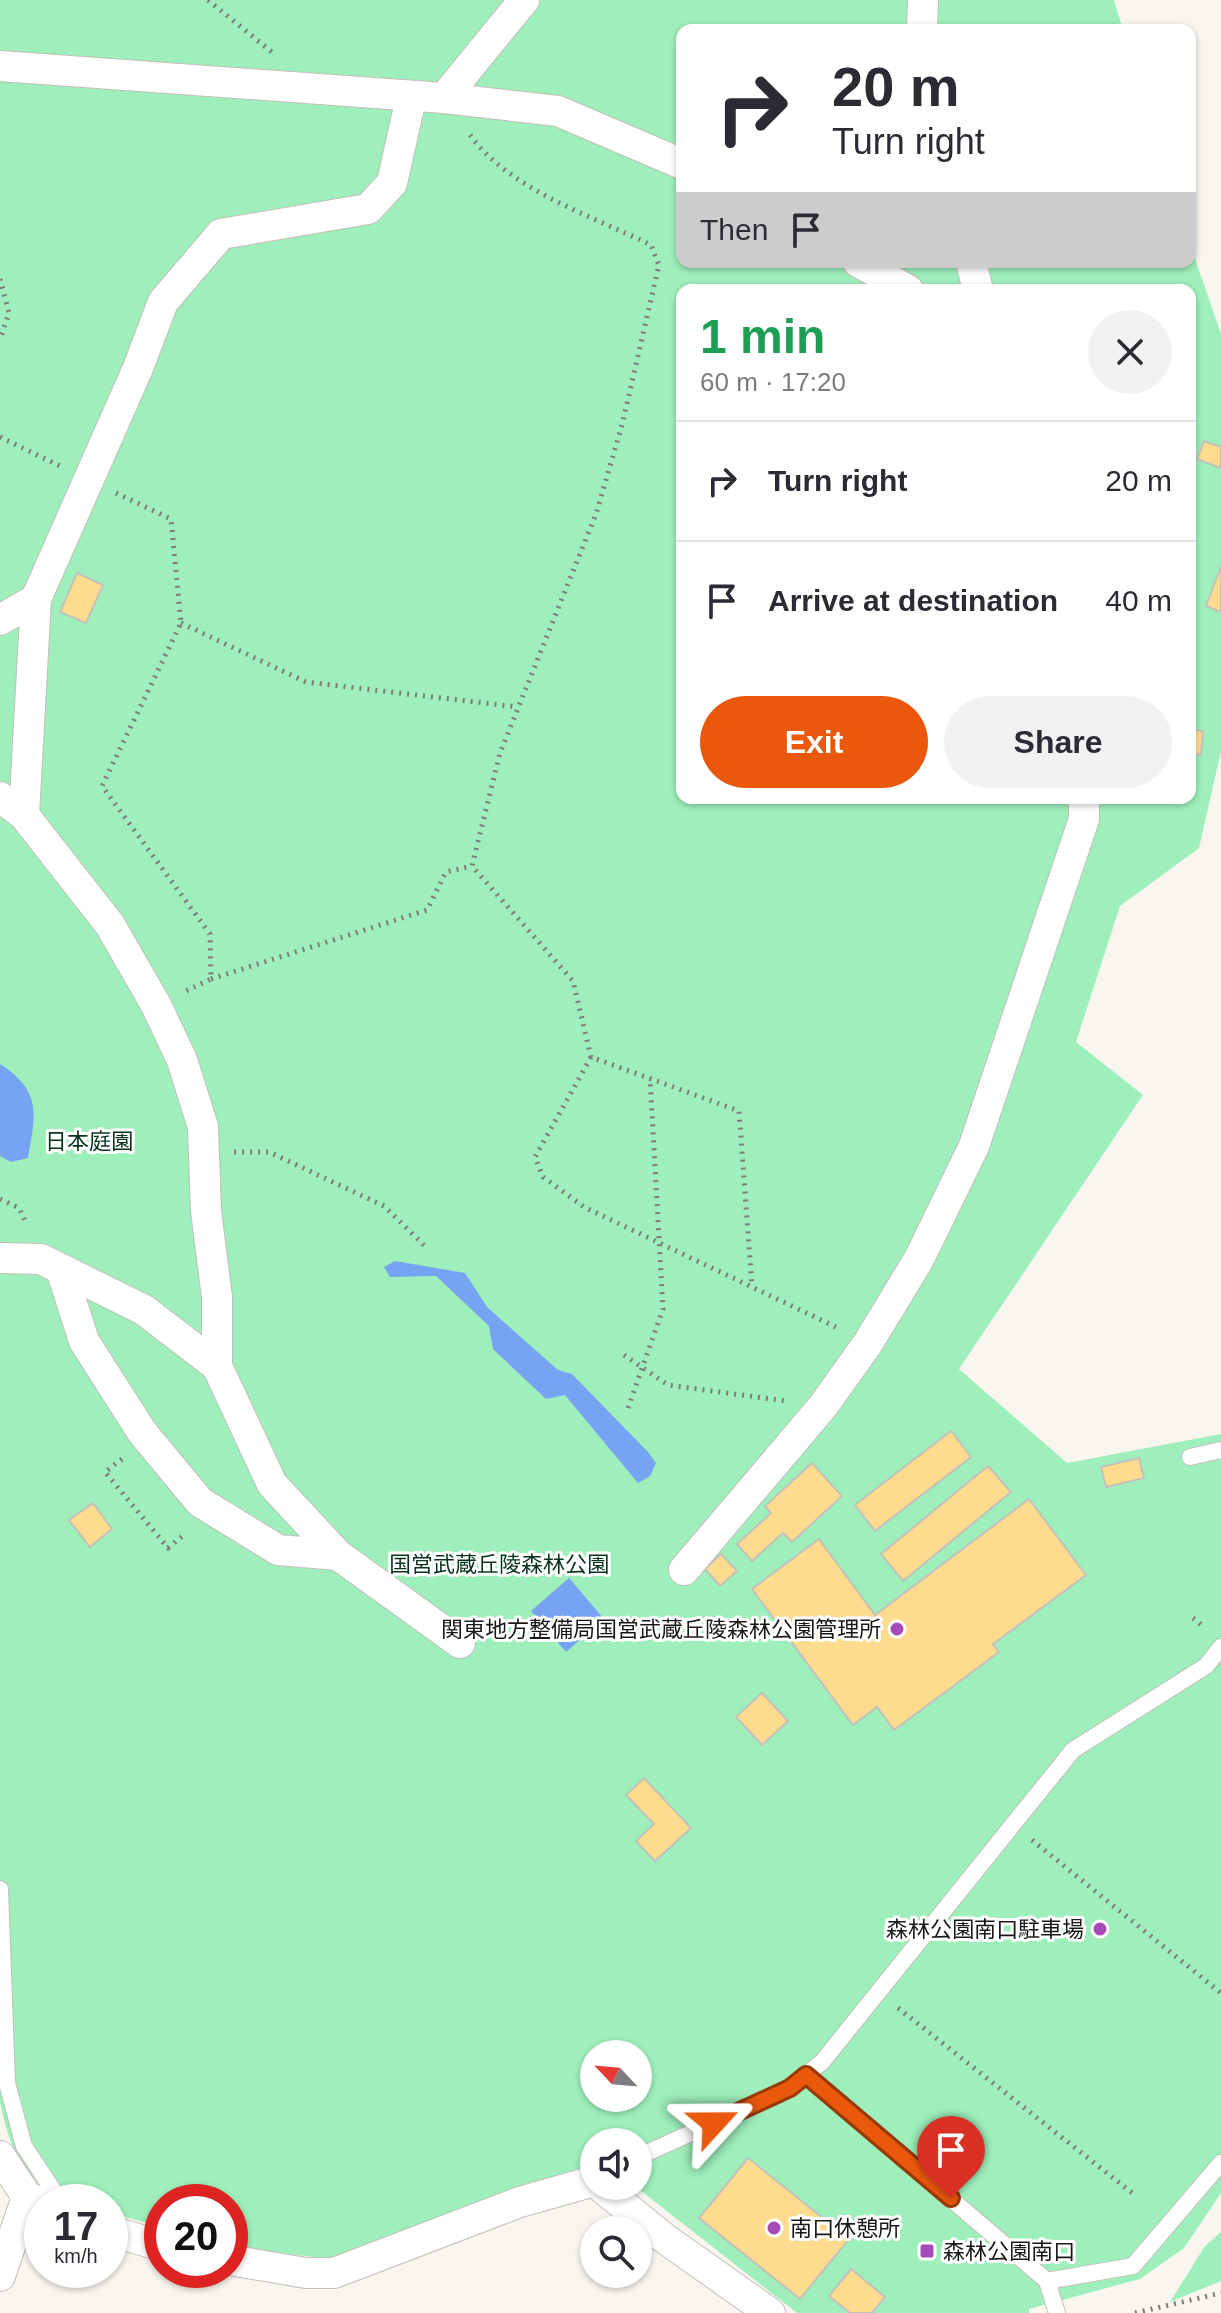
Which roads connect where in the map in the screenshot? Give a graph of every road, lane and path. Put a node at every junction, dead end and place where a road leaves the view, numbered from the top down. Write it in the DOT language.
graph roads {
  1 [pos="208,0"];
  2 [pos="524,0"];
  3 [pos="923,0"];
  4 [pos="922,24"];
  5 [pos="276,55"];
  6 [pos="0,66"];
  7 [pos="411,98"];
  8 [pos="444,98"];
  9 [pos="676,161"];
  10 [pos="869,268"];
  11 [pos="0,279"];
  12 [pos="897,284"];
  13 [pos="0,339"];
  14 [pos="0,437"];
  15 [pos="89,479"];
  16 [pos="36,599"];
  17 [pos="0,620"];
  18 [pos="181,623"];
  19 [pos="518,707"];
  20 [pos="1084,804"];
  21 [pos="12,806"];
  22 [pos="472,866"];
  23 [pos="211,979"];
  24 [pos="156,1005"];
  25 [pos="591,1057"];
  26 [pos="650,1078"];
  27 [pos="204,1152"];
  28 [pos="661,1243"];
  29 [pos="428,1249"];
  30 [pos="0,1258"];
  31 [pos="61,1269"];
  32 [pos="752,1286"];
  33 [pos="868,1343"];
  34 [pos="624,1355"];
  35 [pos="217,1366"];
  36 [pos="644,1369"];
  37 [pos="823,1406"];
  38 [pos="628,1408"];
  39 [pos="147,1439"];
  40 [pos="1221,1450"];
  41 [pos="1190,1457"];
  42 [pos="214,1511"];
  43 [pos="338,1555"];
  44 [pos="684,1570"];
  45 [pos="1193,1618"];
  46 [pos="1206,1628"];
  47 [pos="460,1643"];
  48 [pos="1221,1647"];
  49 [pos="1026,1835"];
  50 [pos="0,1889"];
  51 [pos="1221,1993"];
  52 [pos="894,2004"];
  53 [pos="806,2075"];
  54 [pos="652,2151"];
  55 [pos="0,2156"];
  56 [pos="1221,2163"];
  57 [pos="49,2184"];
  58 [pos="24,2186"];
  59 [pos="580,2186"];
  60 [pos="1136,2196"];
  61 [pos="618,2200"];
  62 [pos="24,2224"];
  63 [pos="248,2263"];
  64 [pos="0,2276"];
  65 [pos="1047,2281"];
  66 [pos="1221,2293"];
  67 [pos="770,2313"];
  68 [pos="1057,2313"];
  69 [pos="1135,2313"];
  1 -- 5 [label="path"];
  2 -- 8 [label="street"];
  3 -- 4 [label="street"];
  6 -- 7 [label="street"];
  7 -- 8 [label="street"];
  7 -- 15 [label="street"];
  8 -- 9 [label="street"];
  8 -- 19 [label="path"];
  10 -- 12 [label="street"];
  11 -- 13 [label="path"];
  14 -- 15 [label="path"];
  15 -- 16 [label="street"];
  15 -- 18 [label="path"];
  16 -- 17 [label="street"];
  16 -- 21 [label="street"];
  18 -- 19 [label="path"];
  18 -- 23 [label="path"];
  19 -- 22 [label="path"];
  20 -- 33 [label="street"];
  21 -- 24 [label="street"];
  22 -- 23 [label="path"];
  22 -- 25 [label="path"];
  23 -- 24 [label="path"];
  24 -- 27 [label="street"];
  25 -- 26 [label="path"];
  25 -- 28 [label="path"];
  26 -- 28 [label="path"];
  26 -- 32 [label="path"];
  27 -- 29 [label="path"];
  27 -- 35 [label="street"];
  28 -- 32 [label="path"];
  28 -- 36 [label="path"];
  30 -- 31 [label="street"];
  31 -- 35 [label="street"];
  31 -- 39 [label="street"];
  32 -- 33 [label="path"];
  33 -- 37 [label="street"];
  34 -- 36 [label="path"];
  35 -- 43 [label="street"];
  36 -- 37 [label="path"];
  36 -- 38 [label="path"];
  37 -- 44 [label="street"];
  39 -- 42 [label="street"];
  39 -- 42 [label="path"];
  40 -- 41 [label="lane"];
  42 -- 43 [label="street"];
  43 -- 47 [label="street"];
  45 -- 46 [label="path"];
  48 -- 53 [label="lane"];
  49 -- 51 [label="path"];
  50 -- 57 [label="lane"];
  52 -- 60 [label="path"];
  53 -- 54 [label="lane"];
  53 -- 65 [label="lane"];
  55 -- 58 [label="street"];
  56 -- 65 [label="lane"];
  59 -- 63 [label="street"];
  61 -- 67 [label="street"];
  62 -- 64 [label="street"];
  65 -- 68 [label="lane"];
  66 -- 69 [label="path"];
}
